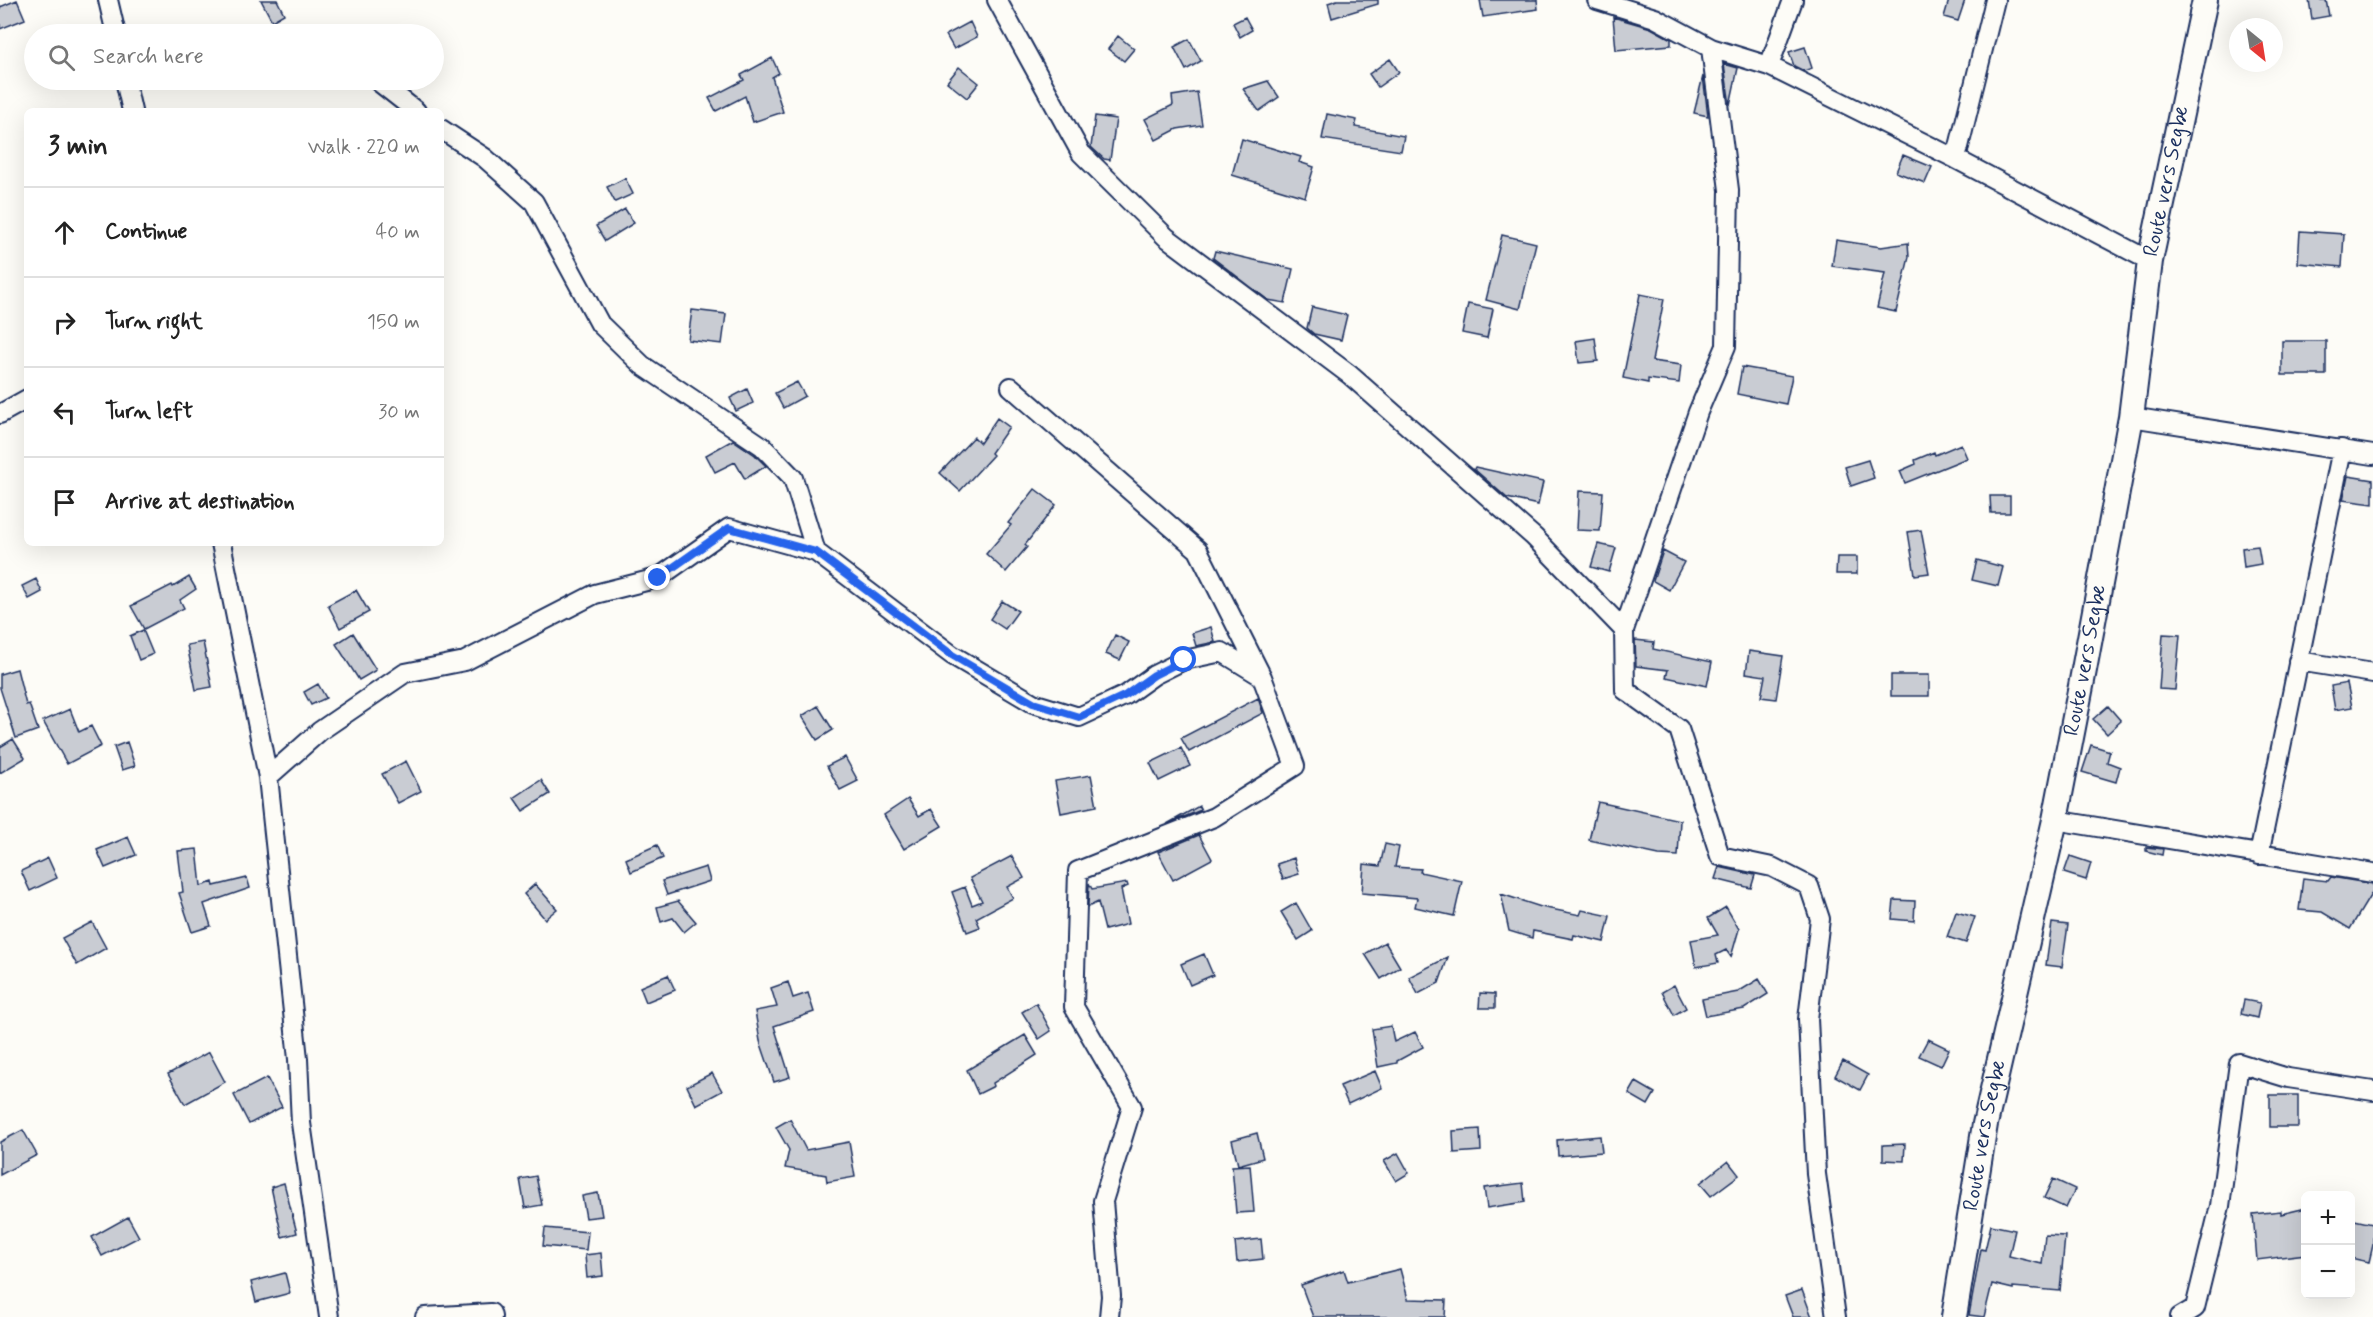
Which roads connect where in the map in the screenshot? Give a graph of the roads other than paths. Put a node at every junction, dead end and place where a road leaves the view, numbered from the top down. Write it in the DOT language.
graph roads {
  1 [pos="108,0"];
  2 [pos="997,0"];
  3 [pos="1597,0"];
  4 [pos="1793,0"];
  5 [pos="1995,0"];
  6 [pos="2205,0"];
  7 [pos="114,24"];
  8 [pos="1711,48"];
  9 [pos="1769,66"];
  10 [pos="127,90"];
  11 [pos="388,90"];
  12 [pos="131,108"];
  13 [pos="412,108"];
  14 [pos="444,131"];
  15 [pos="1956,159"];
  16 [pos="2150,261"];
  17 [pos="1011,387"];
  18 [pos="24,401"];
  19 [pos="0,414"];
  20 [pos="2131,417"];
  21 [pos="2342,449"];
  22 [pos="2373,455"];
  23 [pos="222,546"];
  24 [pos="816,552"];
  25 [pos="1624,630"];
  26 [pos="2298,661"];
  27 [pos="2373,673"];
  28 [pos="1262,677"];
  29 [pos="268,777"];
  30 [pos="2055,820"];
  31 [pos="2259,855"];
  32 [pos="2373,873"];
  33 [pos="2373,1090"];
  34 [pos="329,1317"];
  35 [pos="425,1317"];
  36 [pos="492,1317"];
  37 [pos="1109,1317"];
  38 [pos="1836,1317"];
  39 [pos="1954,1317"];
  40 [pos="2180,1317"];
  1 -- 7 [label="street"];
  2 -- 25 [label="street"];
  3 -- 8 [label="street"];
  4 -- 9 [label="street"];
  5 -- 15 [label="street"];
  6 -- 16 [label="main road, Route vers Segbe"];
  8 -- 9 [label="street"];
  8 -- 25 [label="street"];
  9 -- 15 [label="street"];
  10 -- 12 [label="street"];
  11 -- 13 [label="street"];
  14 -- 24 [label="street"];
  15 -- 16 [label="street"];
  16 -- 20 [label="main road, Route vers Segbe"];
  17 -- 28 [label="street"];
  18 -- 19 [label="street"];
  20 -- 21 [label="street"];
  20 -- 30 [label="main road, Route vers Segbe"];
  21 -- 22 [label="street"];
  21 -- 26 [label="street"];
  23 -- 29 [label="street"];
  24 -- 28 [label="street"];
  24 -- 29 [label="street"];
  25 -- 38 [label="street"];
  26 -- 27 [label="street"];
  26 -- 31 [label="street"];
  28 -- 37 [label="street"];
  29 -- 34 [label="street"];
  30 -- 31 [label="street"];
  30 -- 39 [label="main road, Route vers Segbe"];
  31 -- 32 [label="street"];
  33 -- 40 [label="street"];
  35 -- 36 [label="street"];
}
